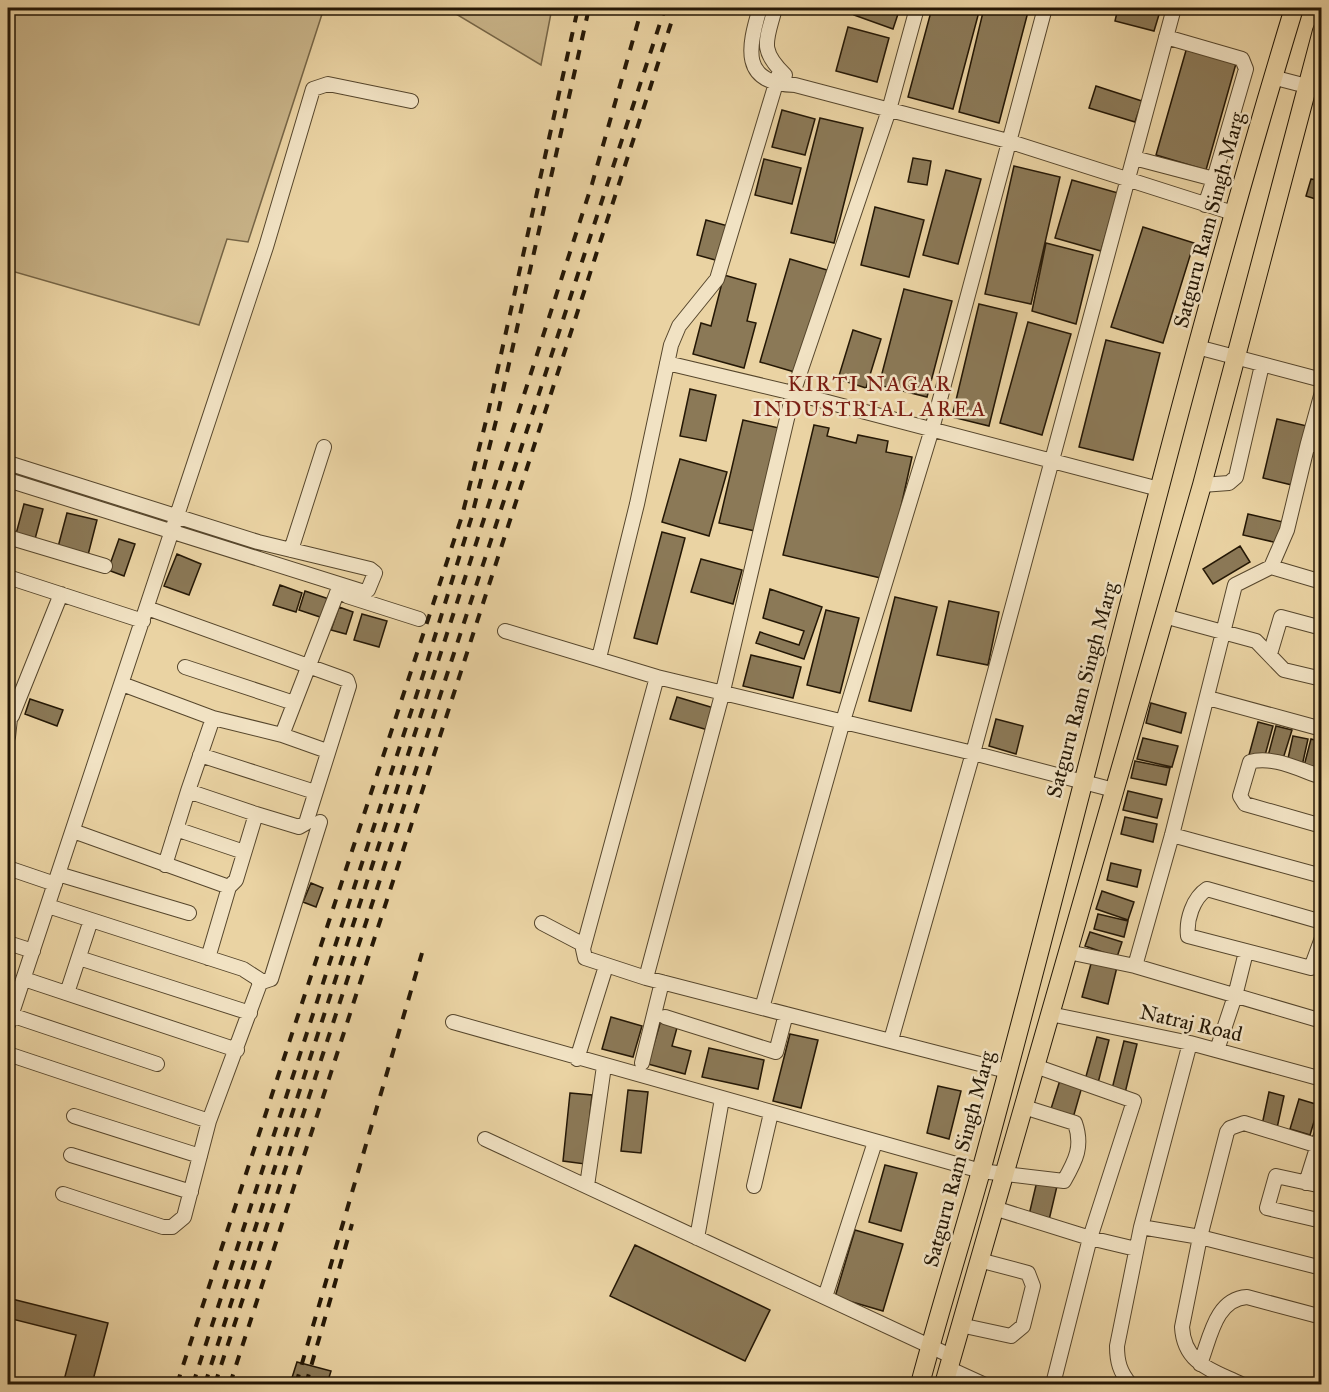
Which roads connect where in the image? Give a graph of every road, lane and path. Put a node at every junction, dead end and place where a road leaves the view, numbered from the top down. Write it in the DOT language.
graph roads {
  1 [pos="760,8"];
  2 [pos="775,8"];
  3 [pos="917,8"];
  4 [pos="1045,8"];
  5 [pos="1174,8"];
  6 [pos="1294,8"];
  7 [pos="1322,31"];
  8 [pos="1166,37"];
  9 [pos="780,70"];
  10 [pos="1272,77"];
  11 [pos="776,84"];
  12 [pos="795,85"];
  13 [pos="1313,88"];
  14 [pos="411,101"];
  15 [pos="889,110"];
  16 [pos="1008,141"];
  17 [pos="1134,158"];
  18 [pos="1214,178"];
  19 [pos="1128,180"];
  20 [pos="1205,205"];
  21 [pos="1233,213"];
  22 [pos="1197,347"];
  23 [pos="1236,357"];
  24 [pos="667,363"];
  25 [pos="1262,365"];
  26 [pos="1322,380"];
  27 [pos="1322,392"];
  28 [pos="793,393"];
  29 [pos="932,429"];
  30 [pos="1315,444"];
  31 [pos="324,447"];
  32 [pos="8,463"];
  33 [pos="1051,463"];
  34 [pos="8,480"];
  35 [pos="1202,485"];
  36 [pos="1159,489"];
  37 [pos="178,517"];
  38 [pos="172,532"];
  39 [pos="8,537"];
  40 [pos="291,550"];
  41 [pos="105,566"];
  42 [pos="1271,567"];
  43 [pos="8,577"];
  44 [pos="1322,582"];
  45 [pos="338,589"];
  46 [pos="61,594"];
  47 [pos="145,614"];
  48 [pos="1164,616"];
  49 [pos="419,619"];
  50 [pos="1322,628"];
  51 [pos="505,631"];
  52 [pos="1224,632"];
  53 [pos="1270,654"];
  54 [pos="599,658"];
  55 [pos="308,665"];
  56 [pos="185,667"];
  57 [pos="657,677"];
  58 [pos="1322,679"];
  59 [pos="122,684"];
  60 [pos="723,691"];
  61 [pos="1208,698"];
  62 [pos="294,703"];
  63 [pos="10,711"];
  64 [pos="213,718"];
  65 [pos="843,721"];
  66 [pos="1322,729"];
  67 [pos="282,735"];
  68 [pos="8,737"];
  69 [pos="327,751"];
  70 [pos="973,753"];
  71 [pos="200,755"];
  72 [pos="1322,777"];
  73 [pos="1081,782"];
  74 [pos="1114,790"];
  75 [pos="188,791"];
  76 [pos="315,792"];
  77 [pos="256,814"];
  78 [pos="320,822"];
  79 [pos="1322,826"];
  80 [pos="176,829"];
  81 [pos="73,831"];
  82 [pos="1172,835"];
  83 [pos="244,852"];
  84 [pos="165,865"];
  85 [pos="8,868"];
  86 [pos="1322,876"];
  87 [pos="57,879"];
  88 [pos="229,886"];
  89 [pos="48,906"];
  90 [pos="189,913"];
  91 [pos="91,921"];
  92 [pos="1322,922"];
  93 [pos="542,923"];
  94 [pos="1322,938"];
  95 [pos="8,942"];
  96 [pos="584,945"];
  97 [pos="33,951"];
  98 [pos="1068,952"];
  99 [pos="1246,952"];
  100 [pos="78,958"];
  101 [pos="208,958"];
  102 [pos="606,966"];
  103 [pos="1135,966"];
  104 [pos="646,978"];
  105 [pos="24,979"];
  106 [pos="662,982"];
  107 [pos="259,983"];
  108 [pos="67,993"];
  109 [pos="1235,996"];
  110 [pos="762,1008"];
  111 [pos="250,1013"];
  112 [pos="786,1014"];
  113 [pos="1050,1014"];
  114 [pos="665,1017"];
  115 [pos="9,1020"];
  116 [pos="1322,1021"];
  117 [pos="453,1022"];
  118 [pos="891,1040"];
  119 [pos="1191,1043"];
  120 [pos="237,1050"];
  121 [pos="1217,1050"];
  122 [pos="8,1054"];
  123 [pos="577,1059"];
  124 [pos="642,1063"];
  125 [pos="157,1064"];
  126 [pos="604,1066"];
  127 [pos="1035,1066"];
  128 [pos="1007,1071"];
  129 [pos="1322,1079"];
  130 [pos="722,1099"];
  131 [pos="1024,1107"];
  132 [pos="771,1113"];
  133 [pos="74,1116"];
  134 [pos="209,1121"];
  135 [pos="485,1139"];
  136 [pos="875,1142"];
  137 [pos="1320,1142"];
  138 [pos="70,1155"];
  139 [pos="200,1156"];
  140 [pos="981,1171"];
  141 [pos="1004,1175"];
  142 [pos="1306,1183"];
  143 [pos="587,1186"];
  144 [pos="754,1186"];
  145 [pos="1322,1186"];
  146 [pos="191,1192"];
  147 [pos="63,1194"];
  148 [pos="994,1208"];
  149 [pos="1322,1221"];
  150 [pos="1141,1227"];
  151 [pos="697,1238"];
  152 [pos="1090,1238"];
  153 [pos="1200,1238"];
  154 [pos="1136,1249"];
  155 [pos="979,1260"];
  156 [pos="1322,1268"];
  157 [pos="825,1297"];
  158 [pos="1322,1317"];
  159 [pos="960,1325"];
  160 [pos="930,1346"];
  161 [pos="1200,1364"];
  162 [pos="948,1370"];
  163 [pos="1232,1382"];
  164 [pos="920,1384"];
  165 [pos="983,1384"];
  166 [pos="1053,1384"];
  167 [pos="1130,1384"];
  1 -- 11 [label="street"];
  2 -- 9 [label="street"];
  3 -- 15 [label="street"];
  4 -- 16 [label="street"];
  5 -- 8 [label="street"];
  6 -- 10 [label="main road, Satguru Ram Singh Marg"];
  7 -- 13 [label="main road"];
  8 -- 17 [label="street"];
  8 -- 18 [label="street"];
  9 -- 11 [label="street"];
  9 -- 12 [label="street"];
  10 -- 13 [label="street"];
  10 -- 21 [label="main road, Satguru Ram Singh Marg"];
  11 -- 12 [label="street"];
  11 -- 24 [label="street"];
  12 -- 15 [label="street"];
  13 -- 23 [label="main road"];
  14 -- 37 [label="street"];
  15 -- 16 [label="street"];
  15 -- 28 [label="street"];
  16 -- 19 [label="street"];
  16 -- 29 [label="street"];
  17 -- 18 [label="street"];
  17 -- 19 [label="street"];
  18 -- 20 [label="street"];
  19 -- 20 [label="street"];
  19 -- 33 [label="street"];
  20 -- 21 [label="street"];
  21 -- 22 [label="main road, Satguru Ram Singh Marg"];
  22 -- 23 [label="street"];
  22 -- 36 [label="main road, Satguru Ram Singh Marg"];
  23 -- 25 [label="street"];
  23 -- 35 [label="main road"];
  24 -- 28 [label="street"];
  24 -- 54 [label="street"];
  25 -- 26 [label="street"];
  25 -- 35 [label="street"];
  27 -- 30 [label="street"];
  28 -- 29 [label="street"];
  28 -- 60 [label="street"];
  29 -- 33 [label="street"];
  29 -- 65 [label="street"];
  30 -- 42 [label="street"];
  31 -- 40 [label="street"];
  32 -- 37 [label="street"];
  33 -- 36 [label="street"];
  33 -- 70 [label="street"];
  34 -- 38 [label="street"];
  35 -- 48 [label="main road"];
  36 -- 73 [label="main road, Satguru Ram Singh Marg"];
  37 -- 38 [label="street"];
  37 -- 40 [label="street"];
  38 -- 45 [label="street"];
  38 -- 47 [label="street"];
  39 -- 41 [label="street"];
  40 -- 45 [label="street"];
  42 -- 44 [label="street"];
  42 -- 52 [label="street"];
  43 -- 46 [label="street"];
  45 -- 49 [label="street"];
  45 -- 55 [label="street"];
  46 -- 47 [label="street"];
  46 -- 63 [label="street"];
  47 -- 55 [label="street"];
  47 -- 59 [label="street"];
  48 -- 52 [label="street"];
  48 -- 74 [label="main road"];
  50 -- 53 [label="street"];
  51 -- 54 [label="street"];
  52 -- 53 [label="street"];
  52 -- 61 [label="street"];
  53 -- 58 [label="street"];
  54 -- 57 [label="street"];
  55 -- 62 [label="street"];
  55 -- 69 [label="street"];
  56 -- 62 [label="street"];
  57 -- 60 [label="street"];
  57 -- 96 [label="street"];
  59 -- 64 [label="street"];
  59 -- 81 [label="street"];
  60 -- 65 [label="street"];
  60 -- 104 [label="street"];
  61 -- 66 [label="street"];
  61 -- 82 [label="street"];
  62 -- 67 [label="street"];
  63 -- 68 [label="street"];
  64 -- 67 [label="street"];
  64 -- 71 [label="street"];
  65 -- 70 [label="street"];
  65 -- 110 [label="street"];
  67 -- 69 [label="street"];
  69 -- 76 [label="street"];
  70 -- 73 [label="street"];
  70 -- 118 [label="street"];
  71 -- 75 [label="street"];
  71 -- 76 [label="street"];
  72 -- 79 [label="street"];
  73 -- 74 [label="street"];
  73 -- 128 [label="main road, Satguru Ram Singh Marg"];
  74 -- 98 [label="main road"];
  75 -- 77 [label="street"];
  75 -- 80 [label="street"];
  76 -- 77 [label="street"];
  77 -- 83 [label="street"];
  78 -- 107 [label="street"];
  80 -- 83 [label="street"];
  80 -- 84 [label="street"];
  81 -- 84 [label="street"];
  81 -- 87 [label="street"];
  82 -- 86 [label="street"];
  82 -- 103 [label="street"];
  83 -- 88 [label="street"];
  84 -- 88 [label="street"];
  85 -- 87 [label="street"];
  87 -- 89 [label="street"];
  87 -- 90 [label="street"];
  88 -- 101 [label="street"];
  89 -- 91 [label="street"];
  89 -- 97 [label="street"];
  91 -- 100 [label="street"];
  91 -- 101 [label="street"];
  92 -- 99 [label="street"];
  93 -- 96 [label="street"];
  94 -- 99 [label="street"];
  95 -- 97 [label="street"];
  96 -- 102 [label="street"];
  97 -- 105 [label="street"];
  98 -- 103 [label="street"];
  98 -- 113 [label="main road"];
  99 -- 109 [label="street"];
  100 -- 108 [label="street"];
  100 -- 111 [label="street"];
  101 -- 107 [label="street"];
  102 -- 104 [label="street"];
  102 -- 123 [label="street"];
  103 -- 109 [label="street"];
  104 -- 106 [label="street"];
  105 -- 108 [label="street"];
  105 -- 115 [label="street"];
  106 -- 110 [label="street"];
  106 -- 124 [label="street"];
  107 -- 111 [label="street"];
  108 -- 120 [label="street"];
  109 -- 116 [label="street"];
  109 -- 121 [label="street"];
  110 -- 112 [label="street"];
  111 -- 120 [label="street"];
  112 -- 114 [label="street"];
  112 -- 118 [label="street"];
  113 -- 119 [label="street, Natraj Road"];
  113 -- 127 [label="main road"];
  115 -- 125 [label="street"];
  117 -- 123 [label="street"];
  118 -- 128 [label="street"];
  119 -- 121 [label="street, Natraj Road"];
  119 -- 150 [label="street"];
  120 -- 134 [label="street"];
  121 -- 129 [label="street, Natraj Road"];
  122 -- 134 [label="street"];
  123 -- 126 [label="street"];
  126 -- 130 [label="street"];
  126 -- 143 [label="street"];
  127 -- 131 [label="main road"];
  127 -- 152 [label="street"];
  128 -- 140 [label="main road, Satguru Ram Singh Marg"];
  130 -- 132 [label="street"];
  130 -- 151 [label="street"];
  131 -- 141 [label="main road"];
  131 -- 141 [label="street"];
  132 -- 136 [label="street"];
  132 -- 144 [label="street"];
  133 -- 139 [label="street"];
  134 -- 139 [label="street"];
  135 -- 143 [label="street"];
  136 -- 140 [label="street"];
  136 -- 157 [label="street"];
  137 -- 142 [label="street"];
  137 -- 153 [label="street"];
  138 -- 146 [label="street"];
  139 -- 146 [label="street"];
  140 -- 141 [label="street"];
  140 -- 160 [label="main road, Satguru Ram Singh Marg"];
  141 -- 148 [label="main road"];
  142 -- 145 [label="street"];
  142 -- 149 [label="street"];
  143 -- 151 [label="street"];
  146 -- 147 [label="street"];
  148 -- 152 [label="street"];
  148 -- 155 [label="main road"];
  150 -- 153 [label="street"];
  150 -- 154 [label="street"];
  151 -- 157 [label="street"];
  152 -- 154 [label="street"];
  152 -- 166 [label="street"];
  153 -- 156 [label="street"];
  153 -- 161 [label="street"];
  154 -- 167 [label="street"];
  155 -- 159 [label="main road"];
  155 -- 159 [label="street"];
  157 -- 160 [label="street"];
  158 -- 161 [label="street"];
  159 -- 162 [label="main road"];
  160 -- 162 [label="street"];
  160 -- 164 [label="main road, Satguru Ram Singh Marg"];
  161 -- 163 [label="street"];
  162 -- 165 [label="street"];
}
